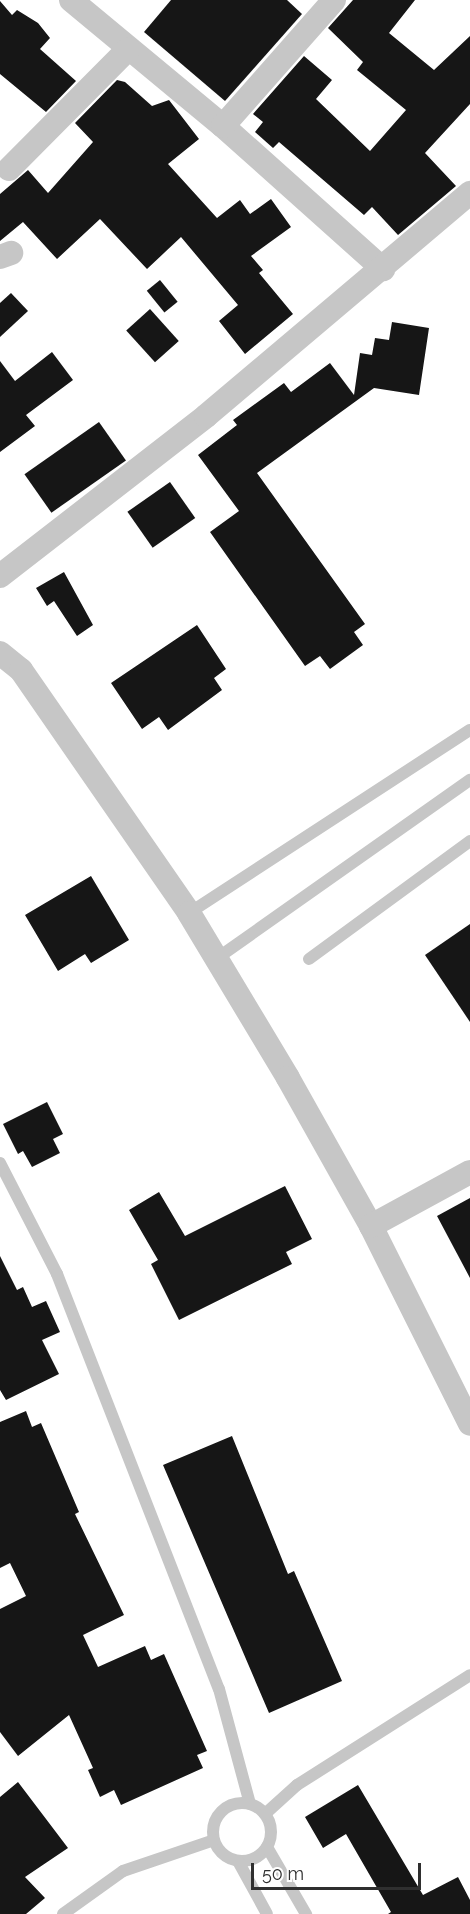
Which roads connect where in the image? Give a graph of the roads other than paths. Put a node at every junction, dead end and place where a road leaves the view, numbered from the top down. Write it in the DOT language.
graph roads {
  1 [pos="71,0"];
  2 [pos="334,0"];
  3 [pos="128,49"];
  4 [pos="224,126"];
  5 [pos="9,170"];
  6 [pos="470,193"];
  7 [pos="383,269"];
  8 [pos="0,576"];
  9 [pos="0,653"];
  10 [pos="470,730"];
  11 [pos="470,780"];
  12 [pos="470,841"];
  13 [pos="189,913"];
  14 [pos="309,958"];
  15 [pos="216,959"];
  16 [pos="0,1163"];
  17 [pos="470,1172"];
  18 [pos="371,1226"];
  19 [pos="470,1424"];
  20 [pos="470,1676"];
  21 [pos="250,1804"];
  22 [pos="265,1814"];
  23 [pos="214,1840"];
  24 [pos="267,1846"];
  25 [pos="238,1861"];
  26 [pos="63,1914"];
  27 [pos="267,1914"];
  28 [pos="306,1914"];
  1 -- 3 [label="street"];
  2 -- 4 [label="street"];
  3 -- 4 [label="street"];
  3 -- 5 [label="street"];
  4 -- 7 [label="street"];
  6 -- 7 [label="street"];
  7 -- 8 [label="street"];
  9 -- 13 [label="street"];
  10 -- 13 [label="lane"];
  11 -- 15 [label="lane"];
  12 -- 14 [label="lane"];
  13 -- 15 [label="street"];
  15 -- 18 [label="street"];
  16 -- 21 [label="lane"];
  17 -- 18 [label="street"];
  18 -- 19 [label="street"];
  20 -- 22 [label="lane"];
  21 -- 22 [label="lane"];
  21 -- 23 [label="lane"];
  22 -- 24 [label="lane"];
  23 -- 25 [label="lane"];
  23 -- 26 [label="lane"];
  24 -- 25 [label="lane"];
  24 -- 28 [label="lane"];
  25 -- 27 [label="lane"];
}
